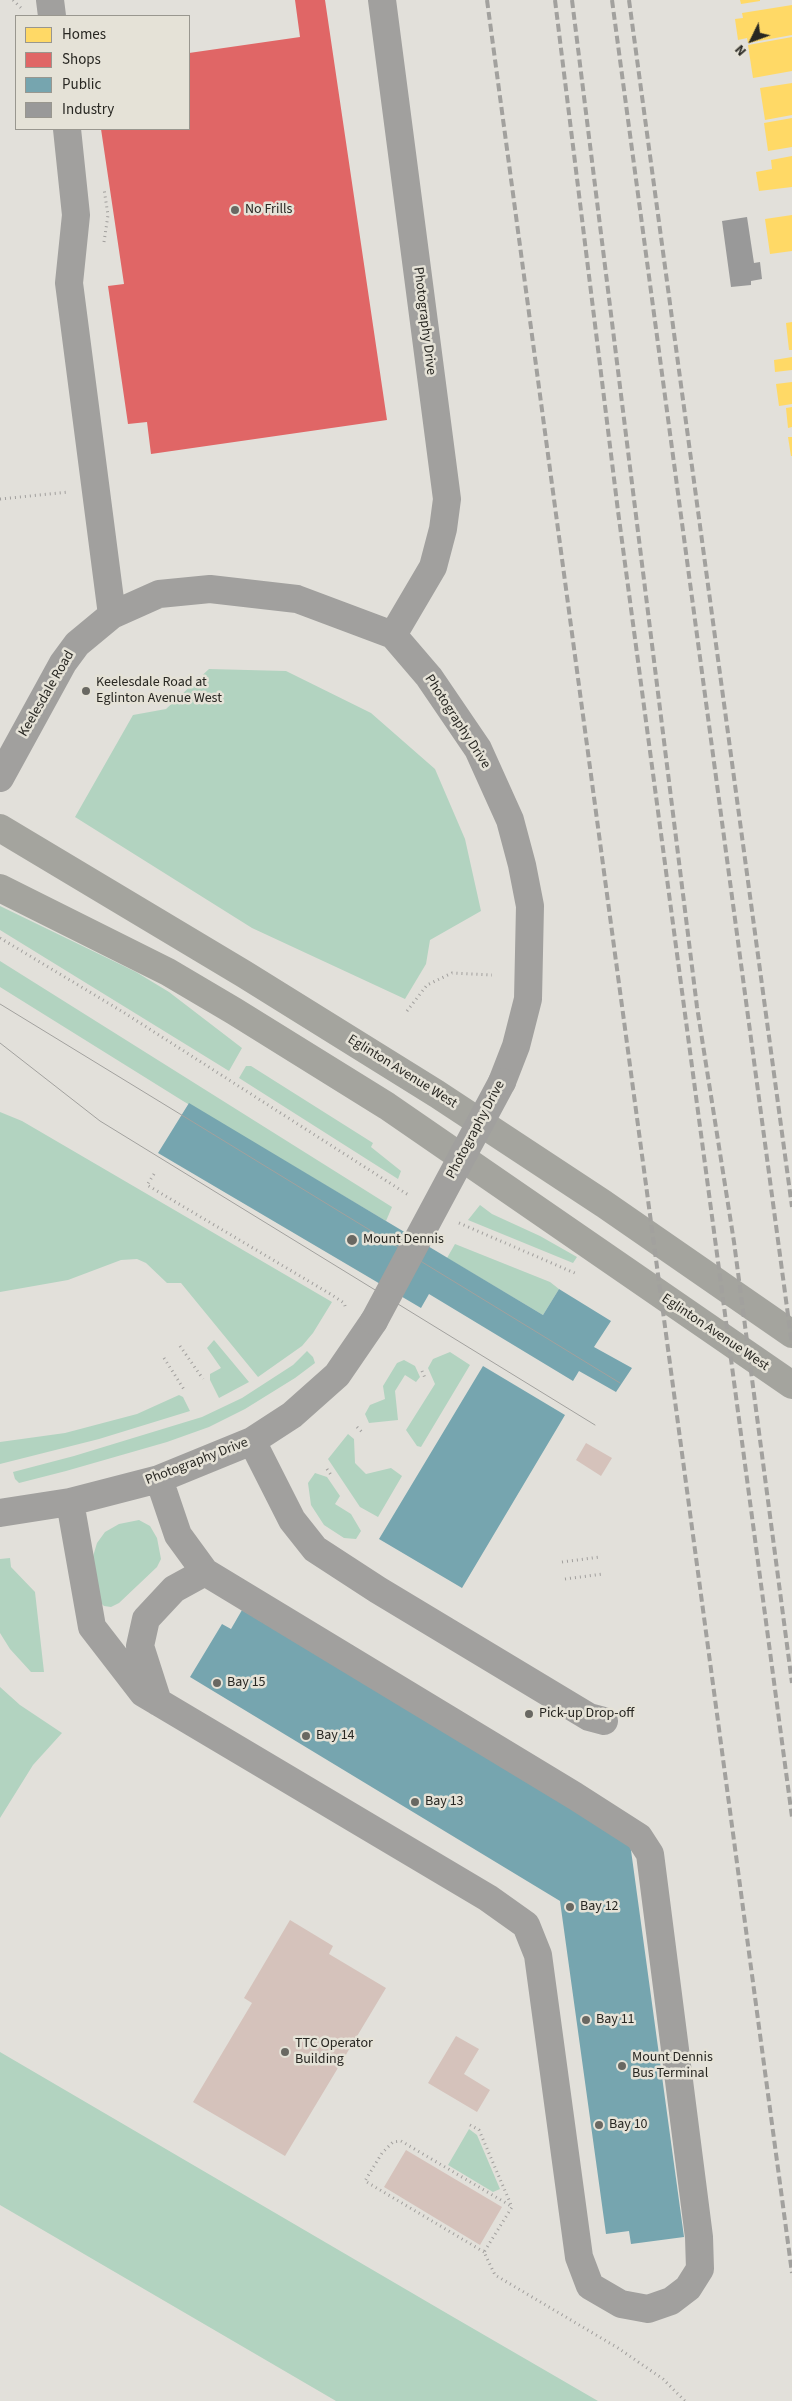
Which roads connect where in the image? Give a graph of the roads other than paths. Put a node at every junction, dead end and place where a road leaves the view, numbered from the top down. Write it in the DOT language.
graph roads {
  1 [pos="50,0"];
  2 [pos="382,0"];
  3 [pos="52,15"];
  4 [pos="67,130"];
  5 [pos="112,615"];
  6 [pos="394,635"];
  7 [pos="0,778"];
  8 [pos="0,828"];
  9 [pos="0,888"];
  10 [pos="792,1334"];
  11 [pos="792,1385"];
  12 [pos="252,1442"];
  13 [pos="159,1479"];
  14 [pos="70,1502"];
  15 [pos="0,1513"];
  16 [pos="205,1572"];
  17 [pos="158,1702"];
  18 [pos="604,1721"];
  1 -- 3 [label="street"];
  2 -- 6 [label="street, Photography Drive"];
  4 -- 5 [label="street"];
  5 -- 6 [label="street, Keelesdale Road"];
  5 -- 7 [label="street, Keelesdale Road"];
  6 -- 12 [label="street, Photography Drive, bridge"];
  8 -- 10 [label="main road, Eglinton Avenue West"];
  9 -- 11 [label="main road, Eglinton Avenue West"];
  12 -- 13 [label="street, Photography Drive"];
  12 -- 18 [label="street"];
  13 -- 14 [label="street, Photography Drive"];
  13 -- 16 [label="street"];
  14 -- 15 [label="street, Photography Drive"];
  14 -- 17 [label="street"];
  16 -- 17 [label="street"];
  16 -- 17 [label="street"];
}
